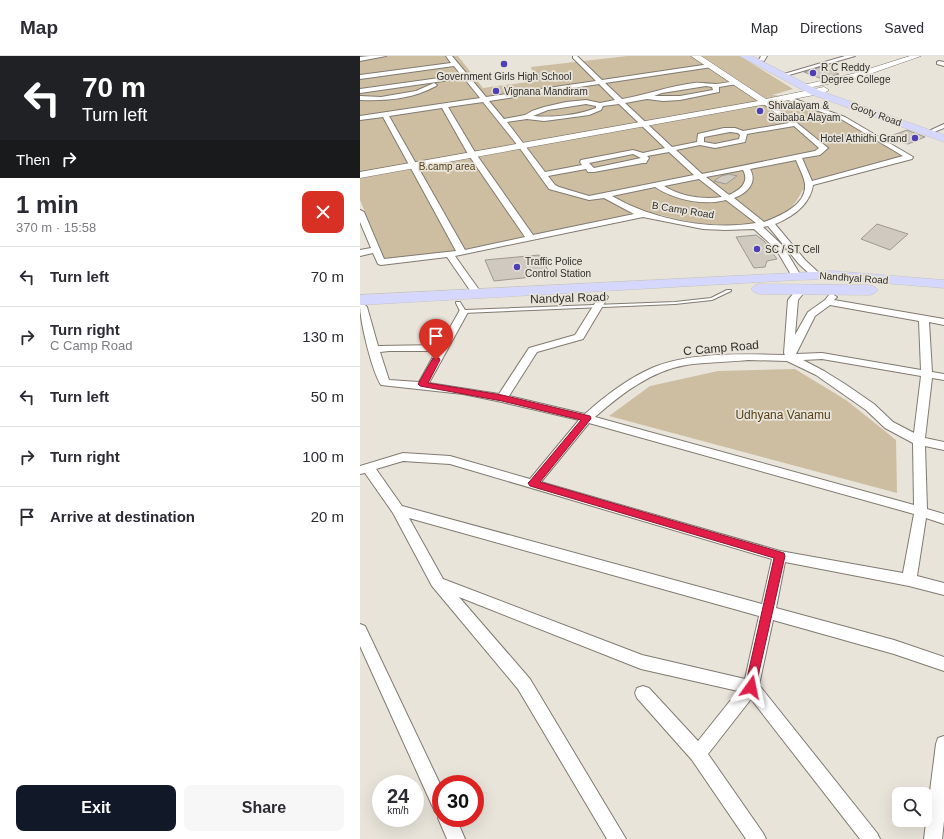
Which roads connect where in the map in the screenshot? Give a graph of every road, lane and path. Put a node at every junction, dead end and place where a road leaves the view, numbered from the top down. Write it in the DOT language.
graph roads {
  1 [pos="383,56"];
  2 [pos="449,56"];
  3 [pos="695,56"];
  4 [pos="745,56"];
  5 [pos="838,56"];
  6 [pos="852,56"];
  7 [pos="917,56"];
  8 [pos="575,57"];
  9 [pos="759,57"];
  10 [pos="845,58"];
  11 [pos="360,59"];
  12 [pos="456,64"];
  13 [pos="710,66"];
  14 [pos="787,74"];
  15 [pos="360,77"];
  16 [pos="468,78"];
  17 [pos="601,83"];
  18 [pos="735,83"];
  19 [pos="715,86"];
  20 [pos="815,88"];
  21 [pos="360,91"];
  22 [pos="647,97"];
  23 [pos="363,98"];
  24 [pos="787,98"];
  25 [pos="485,99"];
  26 [pos="620,101"];
  27 [pos="764,102"];
  28 [pos="600,104"];
  29 [pos="444,106"];
  30 [pos="385,114"];
  31 [pos="527,117"];
  32 [pos="360,118"];
  33 [pos="503,121"];
  34 [pos="642,123"];
  35 [pos="795,124"];
  36 [pos="941,130"];
  37 [pos="743,133"];
  38 [pos="944,139"];
  39 [pos="700,143"];
  40 [pos="522,145"];
  41 [pos="671,149"];
  42 [pos="472,154"];
  43 [pos="798,157"];
  44 [pos="414,165"];
  45 [pos="745,167"];
  46 [pos="360,175"];
  47 [pos="543,175"];
  48 [pos="700,176"];
  49 [pos="809,184"];
  50 [pos="657,185"];
  51 [pos="605,195"];
  52 [pos="728,197"];
  53 [pos="360,212"];
  54 [pos="645,214"];
  55 [pos="763,225"];
  56 [pos="530,238"];
  57 [pos="376,249"];
  58 [pos="360,253"];
  59 [pos="462,253"];
  60 [pos="450,255"];
  61 [pos="816,275"];
  62 [pos="764,276"];
  63 [pos="796,276"];
  64 [pos="836,282"];
  65 [pos="944,284"];
  66 [pos="775,289"];
  67 [pos="802,290"];
  68 [pos="477,294"];
  69 [pos="944,294"];
  70 [pos="600,302"];
  71 [pos="828,302"];
  72 [pos="361,305"];
  73 [pos="461,307"];
  74 [pos="924,319"];
  75 [pos="944,322"];
  76 [pos="443,348"];
  77 [pos="374,350"];
  78 [pos="789,358"];
  79 [pos="927,374"];
  80 [pos="944,377"];
  81 [pos="423,384"];
  82 [pos="502,398"];
  83 [pos="587,418"];
  84 [pos="920,442"];
  85 [pos="944,446"];
  86 [pos="364,468"];
  87 [pos="533,483"];
  88 [pos="398,510"];
  89 [pos="921,511"];
  90 [pos="944,519"];
  91 [pos="780,556"];
  92 [pos="910,580"];
  93 [pos="437,582"];
  94 [pos="944,589"];
  95 [pos="767,613"];
  96 [pos="360,630"];
  97 [pos="944,664"];
  98 [pos="751,687"];
  99 [pos="643,693"];
  100 [pos="944,744"];
  101 [pos="698,754"];
  102 [pos="432,786"];
  103 [pos="451,827"];
  104 [pos="456,839"];
  105 [pos="617,839"];
  106 [pos="757,839"];
  107 [pos="871,839"];
  108 [pos="933,839"];
  1 -- 11 [label="street"];
  2 -- 12 [label="street"];
  3 -- 13 [label="main road"];
  4 -- 20 [label="main road, Gooty Road"];
  5 -- 10 [label="street"];
  6 -- 10 [label="street"];
  7 -- 20 [label="street"];
  8 -- 17 [label="street, B Camp Road"];
  9 -- 14 [label="main road, Gooty Road"];
  10 -- 14 [label="street"];
  12 -- 15 [label="street"];
  12 -- 16 [label="street"];
  13 -- 17 [label="street"];
  13 -- 18 [label="main road"];
  14 -- 20 [label="main road, Gooty Road"];
  16 -- 21 [label="street"];
  16 -- 23 [label="street"];
  16 -- 25 [label="street"];
  17 -- 25 [label="street"];
  17 -- 26 [label="street, B Camp Road"];
  18 -- 19 [label="street"];
  18 -- 27 [label="main road"];
  19 -- 22 [label="street"];
  19 -- 22 [label="street"];
  20 -- 24 [label="main road"];
  20 -- 36 [label="main road, Gooty Road"];
  20 -- 38 [label="main road, Gooty Road"];
  22 -- 26 [label="street"];
  24 -- 27 [label="main road"];
  24 -- 49 [label="street"];
  25 -- 29 [label="street"];
  25 -- 33 [label="street"];
  26 -- 28 [label="street"];
  26 -- 34 [label="street, B Camp Road"];
  27 -- 34 [label="street"];
  27 -- 35 [label="street"];
  28 -- 31 [label="street"];
  28 -- 31 [label="street"];
  29 -- 30 [label="street"];
  29 -- 42 [label="street"];
  30 -- 32 [label="street"];
  30 -- 44 [label="street"];
  31 -- 33 [label="street"];
  33 -- 40 [label="street"];
  34 -- 40 [label="street"];
  34 -- 41 [label="street, B Camp Road"];
  35 -- 37 [label="street"];
  35 -- 43 [label="street"];
  37 -- 39 [label="street"];
  37 -- 39 [label="street"];
  39 -- 41 [label="street"];
  40 -- 42 [label="street"];
  40 -- 47 [label="street"];
  41 -- 47 [label="street"];
  41 -- 48 [label="street, B Camp Road"];
  42 -- 44 [label="street"];
  42 -- 56 [label="street"];
  43 -- 45 [label="street"];
  43 -- 49 [label="street"];
  44 -- 46 [label="street"];
  44 -- 59 [label="street"];
  45 -- 48 [label="street"];
  45 -- 52 [label="street"];
  47 -- 51 [label="street"];
  48 -- 50 [label="street"];
  48 -- 52 [label="street, B Camp Road"];
  49 -- 55 [label="street, B Camp Road"];
  50 -- 51 [label="street"];
  50 -- 52 [label="street"];
  51 -- 54 [label="street, B Camp Road"];
  52 -- 55 [label="street, B Camp Road"];
  53 -- 57 [label="street"];
  54 -- 55 [label="street, B Camp Road"];
  54 -- 56 [label="street"];
  55 -- 61 [label="street, B Camp Road"];
  55 -- 63 [label="street"];
  56 -- 59 [label="street"];
  57 -- 58 [label="street"];
  57 -- 60 [label="street"];
  59 -- 60 [label="street"];
  60 -- 68 [label="street"];
  61 -- 63 [label="main road, Nandhyal Road"];
  61 -- 64 [label="main road, Nandhyal Road"];
  62 -- 63 [label="main road, Nandhyal Road"];
  62 -- 66 [label="main road"];
  62 -- 68 [label="main road, Nandyal Road"];
  64 -- 65 [label="main road, Nandhyal Road"];
  64 -- 67 [label="main road, Nandyal Road"];
  64 -- 69 [label="main road"];
  64 -- 71 [label="street"];
  66 -- 67 [label="main road, Nandyal Road"];
  66 -- 70 [label="main road, Nandyal Road"];
  67 -- 78 [label="street"];
  68 -- 72 [label="main road, Nandyal Road"];
  70 -- 73 [label="main road, Nandyal Road"];
  70 -- 82 [label="street"];
  71 -- 74 [label="street"];
  71 -- 78 [label="street"];
  72 -- 73 [label="main road, Nandyal Road"];
  72 -- 77 [label="street"];
  73 -- 76 [label="street"];
  74 -- 75 [label="street"];
  74 -- 79 [label="street"];
  76 -- 77 [label="street"];
  76 -- 81 [label="street"];
  77 -- 81 [label="street"];
  78 -- 79 [label="street"];
  78 -- 83 [label="street, C Camp Road"];
  78 -- 84 [label="street, C Camp Road"];
  79 -- 80 [label="street"];
  79 -- 84 [label="street"];
  81 -- 82 [label="street"];
  82 -- 83 [label="street"];
  83 -- 87 [label="street, C Camp Road"];
  83 -- 89 [label="street"];
  84 -- 85 [label="street"];
  84 -- 89 [label="street"];
  86 -- 87 [label="street"];
  86 -- 88 [label="street"];
  87 -- 91 [label="street"];
  88 -- 93 [label="street"];
  88 -- 95 [label="street"];
  89 -- 90 [label="street"];
  89 -- 92 [label="street"];
  91 -- 92 [label="street"];
  91 -- 95 [label="street"];
  92 -- 94 [label="street"];
  93 -- 98 [label="street"];
  93 -- 105 [label="street"];
  95 -- 97 [label="street"];
  95 -- 98 [label="street"];
  96 -- 102 [label="street"];
  98 -- 101 [label="street"];
  98 -- 107 [label="street"];
  99 -- 101 [label="street"];
  100 -- 108 [label="street"];
  101 -- 106 [label="street"];
  103 -- 104 [label="street"];
}
